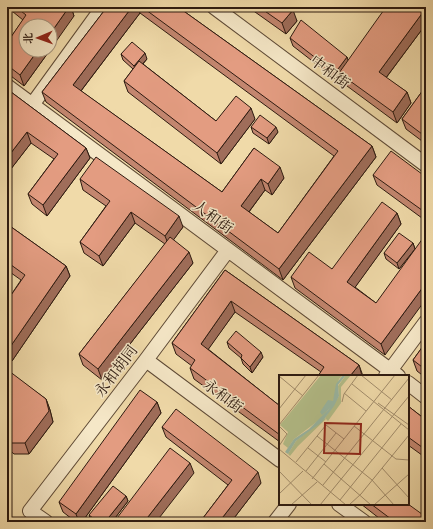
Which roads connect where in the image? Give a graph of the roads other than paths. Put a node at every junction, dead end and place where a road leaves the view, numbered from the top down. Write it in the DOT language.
graph roads {
  1 [pos="103,7"];
  2 [pos="214,7"];
  3 [pos="7,86"];
  4 [pos="32,105"];
  5 [pos="426,165"];
  6 [pos="228,250"];
  7 [pos="426,322"];
  8 [pos="146,360"];
  9 [pos="391,374"];
  10 [pos="409,384"];
  11 [pos="426,397"];
  12 [pos="279,459"];
  13 [pos="288,505"];
  14 [pos="341,505"];
  15 [pos="46,522"];
  16 [pos="275,522"];
  17 [pos="364,522"];
  1 -- 4 [label="street"];
  2 -- 5 [label="street, 中和街"];
  3 -- 4 [label="street, 人和街"];
  4 -- 6 [label="street, 人和街"];
  6 -- 8 [label="street, 永和胡同"];
  6 -- 9 [label="street, 人和街"];
  7 -- 9 [label="street"];
  8 -- 12 [label="street, 永和街"];
  8 -- 15 [label="street, 永和胡同"];
  10 -- 11 [label="street"];
  13 -- 16 [label="street"];
  14 -- 17 [label="street"];
}
